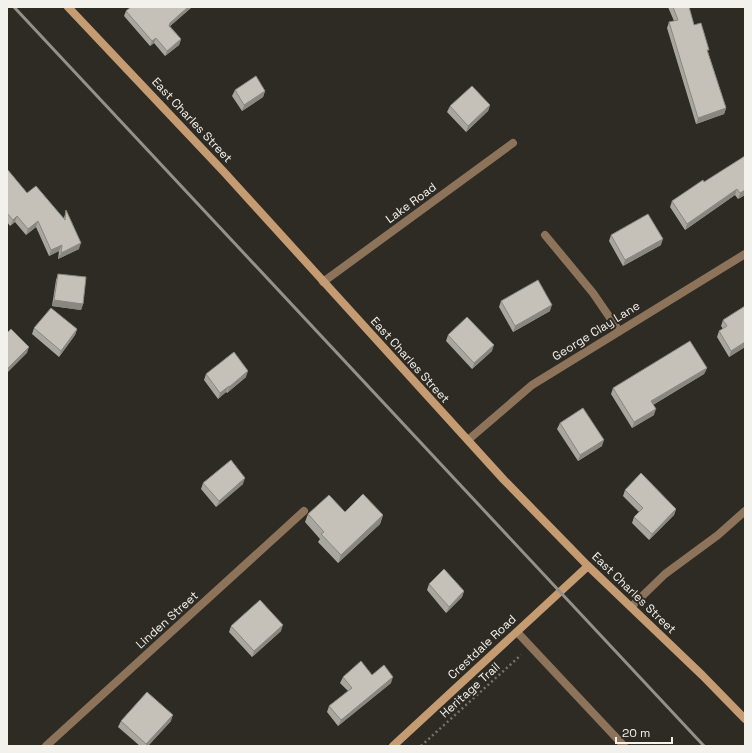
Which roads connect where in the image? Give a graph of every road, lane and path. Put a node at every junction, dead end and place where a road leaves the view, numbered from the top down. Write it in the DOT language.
graph roads {
  1 [pos="68,7"];
  2 [pos="513,143"];
  3 [pos="545,235"];
  4 [pos="745,254"];
  5 [pos="323,282"];
  6 [pos="619,331"];
  7 [pos="468,440"];
  8 [pos="304,511"];
  9 [pos="745,511"];
  10 [pos="588,566"];
  11 [pos="631,607"];
  12 [pos="516,632"];
  13 [pos="530,646"];
  14 [pos="745,719"];
  15 [pos="46,746"];
  16 [pos="393,746"];
  17 [pos="421,746"];
  18 [pos="624,746"];
  1 -- 5 [label="street, East Charles Street"];
  2 -- 5 [label="street, Lake Road"];
  3 -- 6 [label="street"];
  4 -- 6 [label="street, George Clay Lane"];
  5 -- 7 [label="street, East Charles Street"];
  6 -- 7 [label="street, George Clay Lane"];
  7 -- 10 [label="street, East Charles Street"];
  8 -- 15 [label="street, Linden Street"];
  9 -- 11 [label="street"];
  10 -- 11 [label="street, East Charles Street"];
  10 -- 12 [label="street, Crestdale Road"];
  11 -- 14 [label="street, East Charles Street"];
  12 -- 13 [label="street"];
  12 -- 16 [label="street, Crestdale Road"];
  13 -- 17 [label="path, Heritage Trail"];
  13 -- 18 [label="street"];
}
